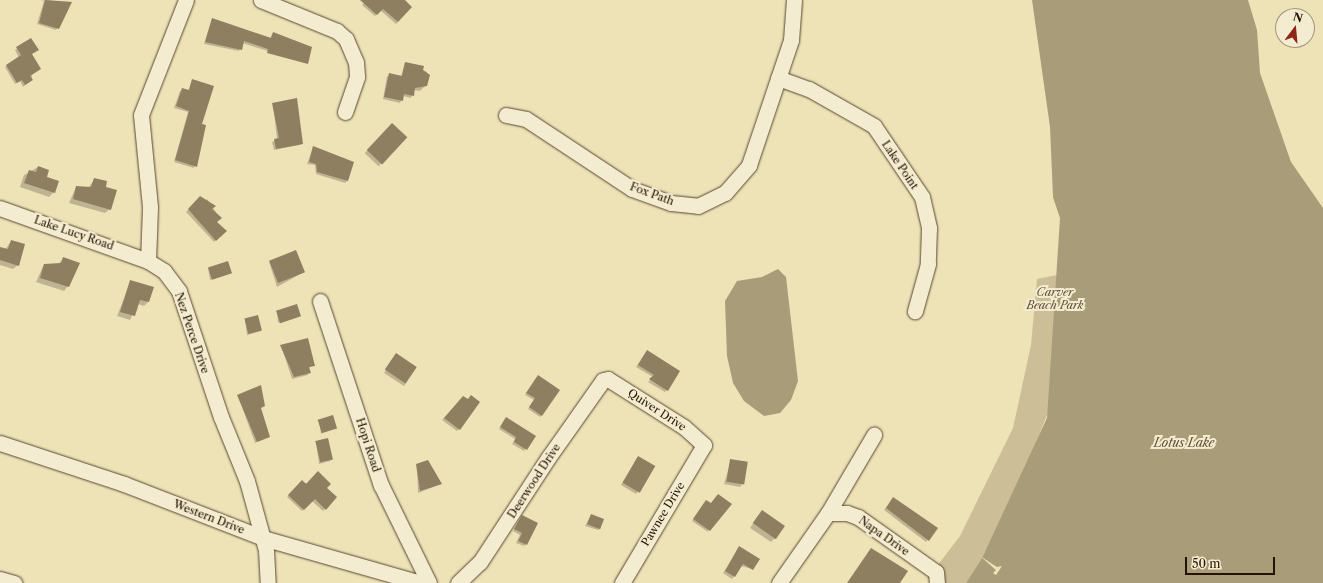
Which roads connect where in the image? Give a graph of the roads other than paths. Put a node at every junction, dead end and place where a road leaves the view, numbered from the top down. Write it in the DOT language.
graph roads {
  1 [pos="186,0"];
  2 [pos="261,0"];
  3 [pos="794,0"];
  4 [pos="778,78"];
  5 [pos="345,112"];
  6 [pos="506,114"];
  7 [pos="0,208"];
  8 [pos="148,261"];
  9 [pos="320,302"];
  10 [pos="915,310"];
  11 [pos="608,379"];
  12 [pos="874,435"];
  13 [pos="0,443"];
  14 [pos="704,445"];
  15 [pos="828,513"];
  16 [pos="263,538"];
  17 [pos="937,577"];
  18 [pos="0,578"];
  19 [pos="14,583"];
  20 [pos="268,583"];
  21 [pos="421,583"];
  22 [pos="429,583"];
  23 [pos="458,583"];
  24 [pos="622,583"];
  25 [pos="779,583"];
  1 -- 8 [label="street"];
  2 -- 5 [label="street"];
  3 -- 4 [label="street, Fox Path"];
  4 -- 6 [label="street, Fox Path"];
  4 -- 10 [label="street, Lake Point"];
  7 -- 8 [label="street, Lake Lucy Road"];
  8 -- 16 [label="street, Nez Perce Drive"];
  9 -- 22 [label="street, Hopi Road"];
  11 -- 14 [label="street, Quiver Drive"];
  11 -- 23 [label="street, Deerwood Drive"];
  12 -- 15 [label="street"];
  13 -- 16 [label="street, Western Drive"];
  14 -- 24 [label="street, Pawnee Drive"];
  15 -- 17 [label="street, Napa Drive"];
  15 -- 25 [label="street"];
  16 -- 20 [label="street, Nez Perce Drive"];
  16 -- 21 [label="street, Western Drive"];
  18 -- 19 [label="street"];
}
